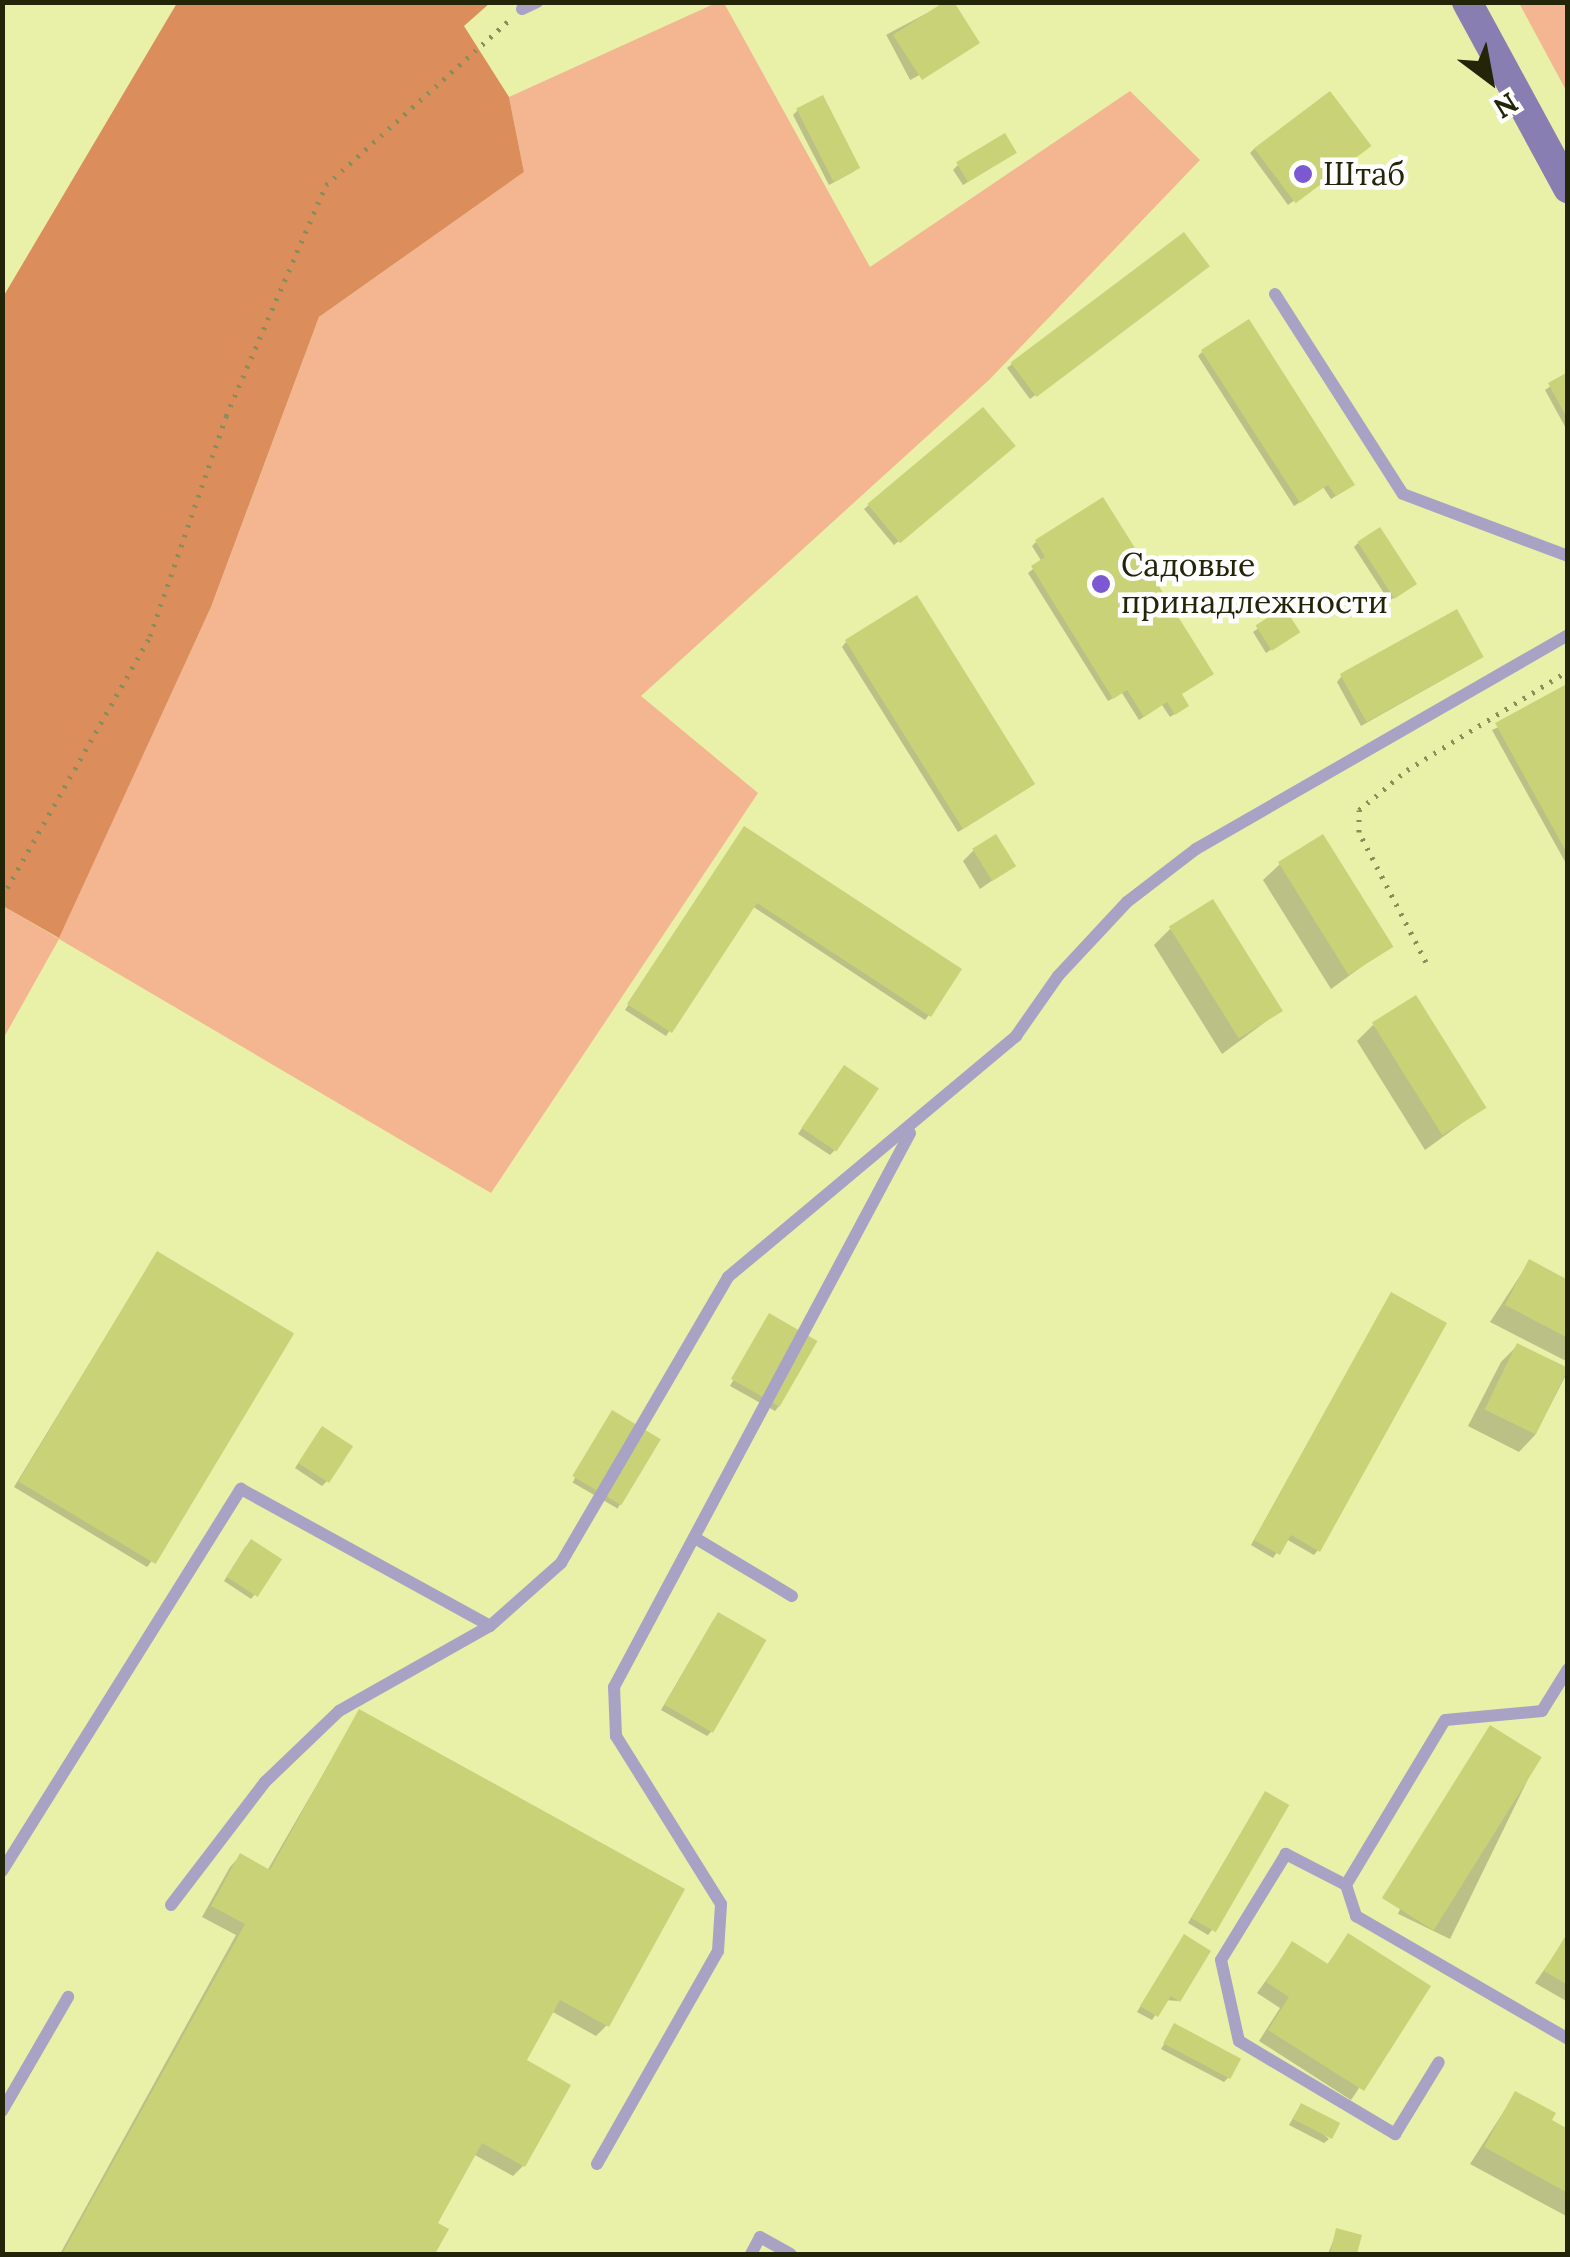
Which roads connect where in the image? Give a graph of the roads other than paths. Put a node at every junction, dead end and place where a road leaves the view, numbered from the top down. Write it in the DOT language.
graph roads {
  1 [pos="537,2"];
  2 [pos="1468,2"];
  3 [pos="522,9"];
  4 [pos="1566,183"];
  5 [pos="1275,294"];
  6 [pos="1568,556"];
  7 [pos="1568,635"];
  8 [pos="914,1125"];
  9 [pos="696,1538"];
  10 [pos="792,1596"];
  11 [pos="490,1626"];
  12 [pos="1568,1669"];
  13 [pos="2,1871"];
  14 [pos="1346,1886"];
  15 [pos="171,1905"];
  16 [pos="68,1996"];
  17 [pos="1568,2040"];
  18 [pos="1440,2062"];
  19 [pos="2,2111"];
  20 [pos="597,2164"];
  21 [pos="751,2254"];
  22 [pos="791,2254"];
  1 -- 3 [label="lane"];
  2 -- 4 [label="street"];
  5 -- 6 [label="lane"];
  7 -- 8 [label="lane"];
  8 -- 9 [label="lane"];
  8 -- 11 [label="lane"];
  9 -- 10 [label="lane"];
  9 -- 20 [label="lane"];
  11 -- 13 [label="lane"];
  11 -- 15 [label="lane"];
  12 -- 14 [label="lane"];
  14 -- 17 [label="lane"];
  14 -- 18 [label="lane"];
  16 -- 19 [label="lane"];
  21 -- 22 [label="lane"];
}
